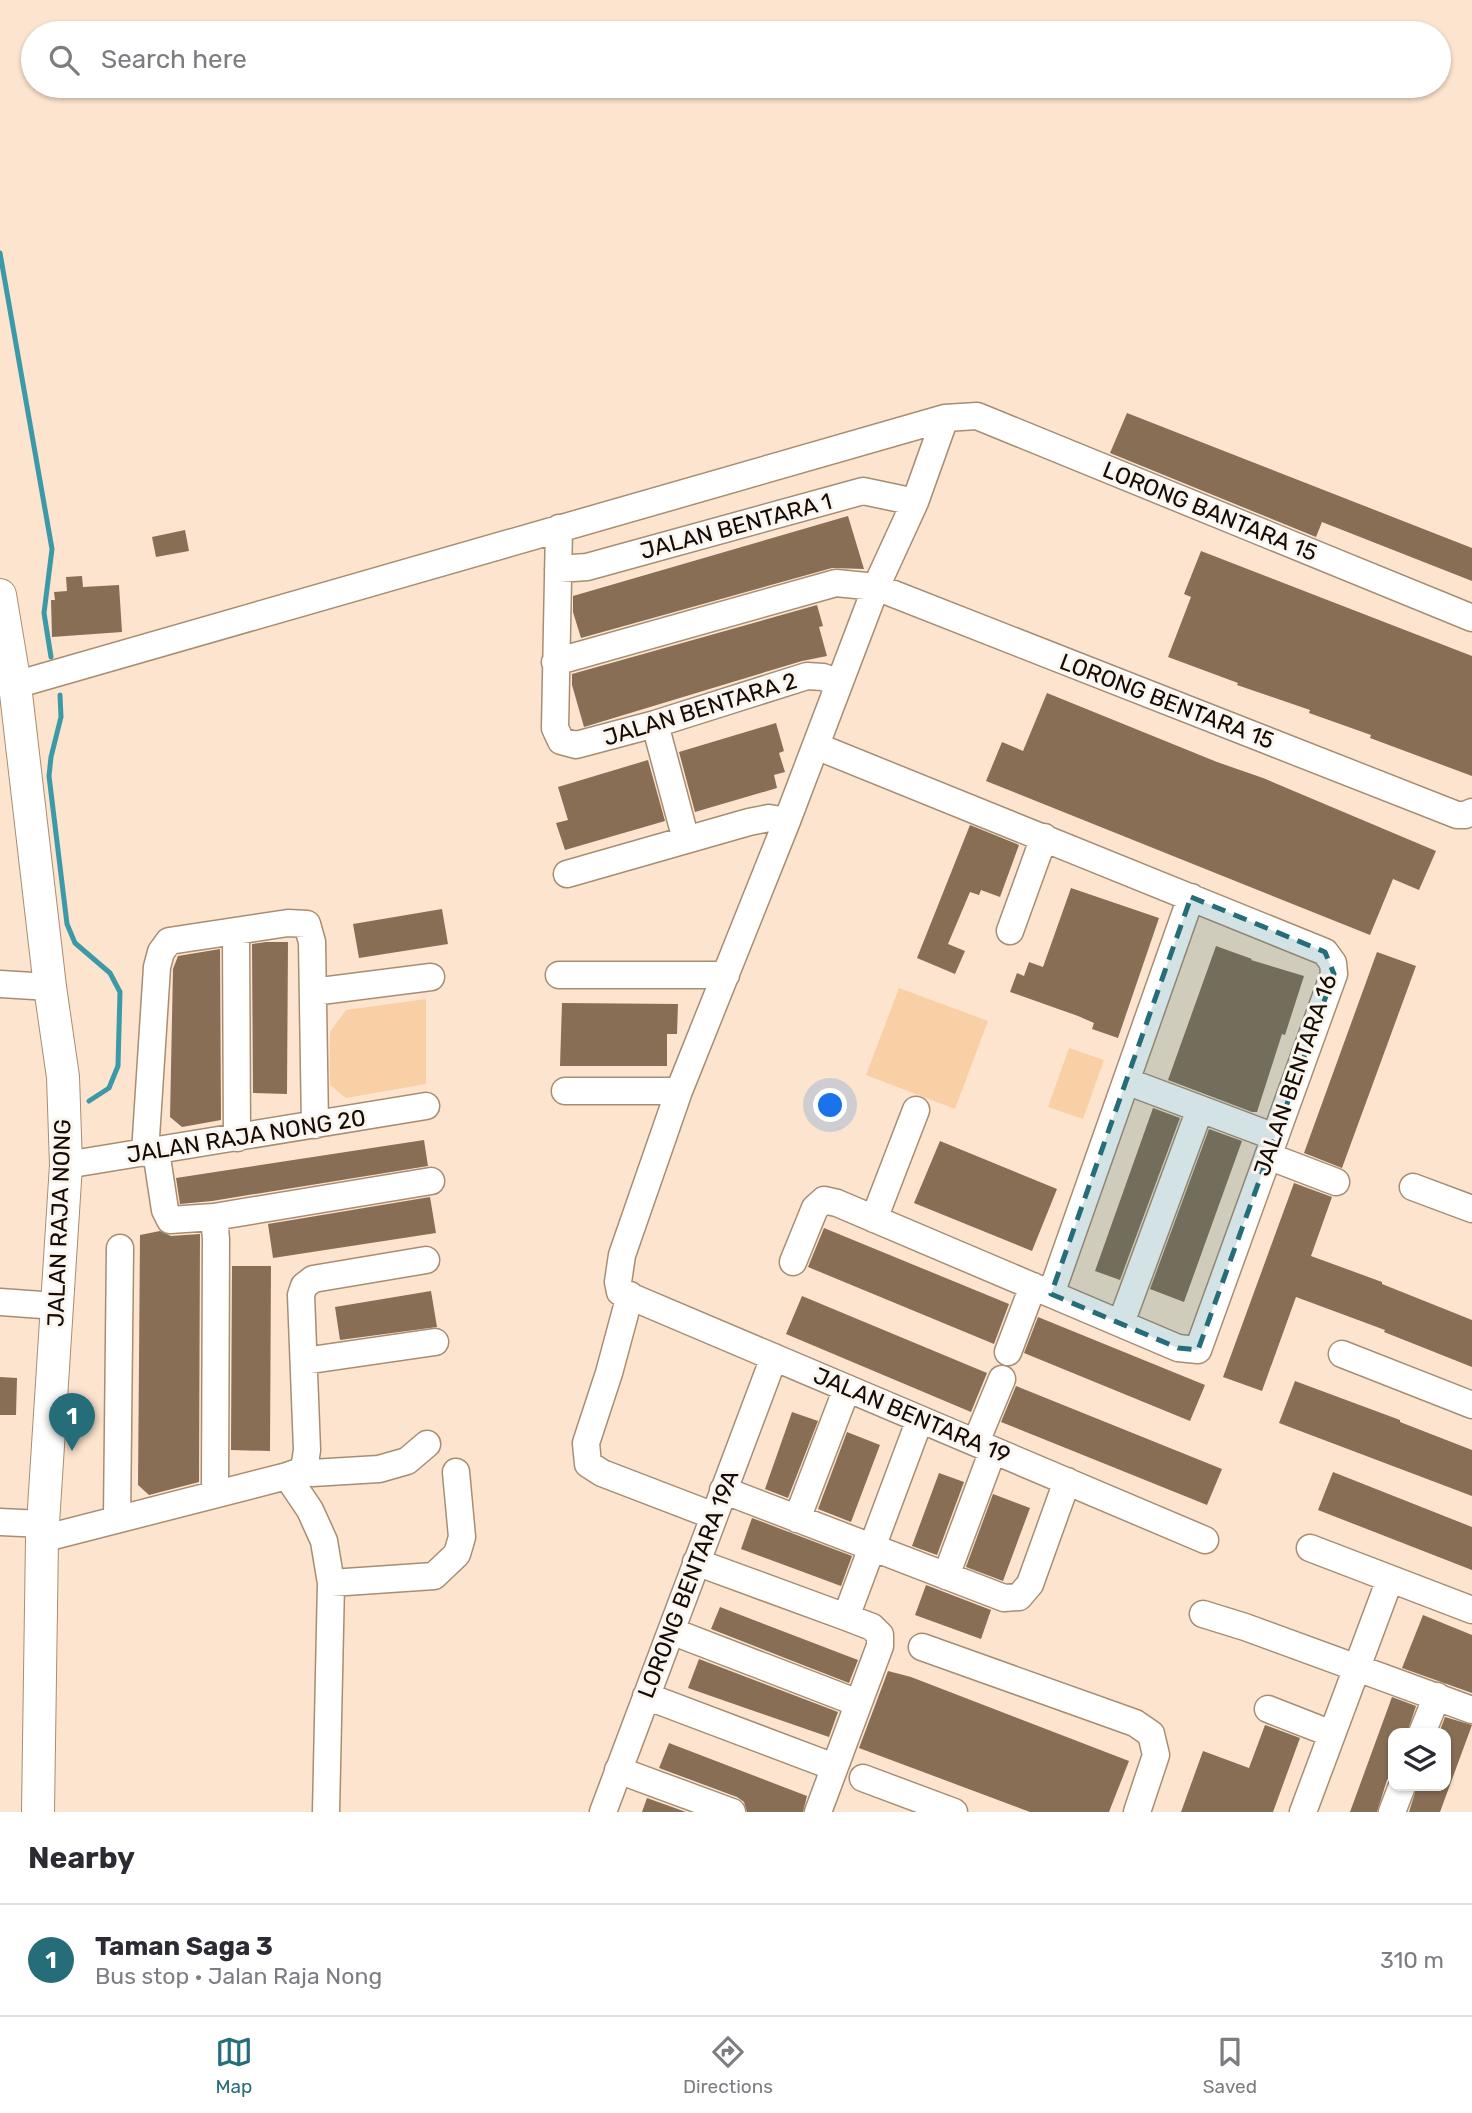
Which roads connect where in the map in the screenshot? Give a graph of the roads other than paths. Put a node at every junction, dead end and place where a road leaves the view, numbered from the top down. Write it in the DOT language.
graph roads {
  1 [pos="945,418"];
  2 [pos="915,502"];
  3 [pos="559,528"];
  4 [pos="558,569"];
  5 [pos="876,587"];
  6 [pos="0,595"];
  7 [pos="1472,618"];
  8 [pos="555,662"];
  9 [pos="9,673"];
  10 [pos="839,683"];
  11 [pos="655,724"];
  12 [pos="816,746"];
  13 [pos="1465,813"];
  14 [pos="787,821"];
  15 [pos="1044,837"];
  16 [pos="686,840"];
  17 [pos="567,874"];
  18 [pos="1191,897"];
  19 [pos="236,931"];
  20 [pos="1010,931"];
  21 [pos="559,975"];
  22 [pos="726,975"];
  23 [pos="431,977"];
  24 [pos="0,984"];
  25 [pos="50,987"];
  26 [pos="313,992"];
  27 [pos="1126,1081"];
  28 [pos="565,1091"];
  29 [pos="679,1091"];
  30 [pos="426,1106"];
  31 [pos="1200,1109"];
  32 [pos="916,1110"];
  33 [pos="315,1125"];
  34 [pos="237,1138"];
  35 [pos="1271,1147"];
  36 [pos="151,1152"];
  37 [pos="66,1165"];
  38 [pos="430,1181"];
  39 [pos="1336,1182"];
  40 [pos="1413,1187"];
  41 [pos="1472,1209"];
  42 [pos="214,1217"];
  43 [pos="874,1219"];
  44 [pos="120,1248"];
  45 [pos="426,1260"];
  46 [pos="793,1262"];
  47 [pos="1042,1290"];
  48 [pos="625,1294"];
  49 [pos="0,1302"];
  50 [pos="56,1306"];
  51 [pos="1121,1323"];
  52 [pos="435,1342"];
  53 [pos="1008,1352"];
  54 [pos="1342,1354"];
  55 [pos="774,1357"];
  56 [pos="304,1361"];
  57 [pos="1002,1379"];
  58 [pos="846,1388"];
  59 [pos="1472,1405"];
  60 [pos="920,1419"];
  61 [pos="428,1444"];
  62 [pos="984,1446"];
  63 [pos="456,1472"];
  64 [pos="295,1473"];
  65 [pos="1067,1481"];
  66 [pos="723,1490"];
  67 [pos="215,1493"];
  68 [pos="714,1516"];
  69 [pos="117,1519"];
  70 [pos="797,1519"];
  71 [pos="0,1522"];
  72 [pos="43,1531"];
  73 [pos="1205,1539"];
  74 [pos="872,1547"];
  75 [pos="1310,1548"];
  76 [pos="696,1562"];
  77 [pos="946,1576"];
  78 [pos="1390,1579"];
  79 [pos="331,1583"];
  80 [pos="1472,1610"];
  81 [pos="1203,1615"];
  82 [pos="846,1617"];
  83 [pos="671,1631"];
  84 [pos="922,1647"];
  85 [pos="1356,1668"];
  86 [pos="646,1696"];
  87 [pos="1437,1696"];
  88 [pos="858,1703"];
  89 [pos="1268,1709"];
  90 [pos="1472,1710"];
  91 [pos="1424,1728"];
  92 [pos="1332,1734"];
  93 [pos="834,1767"];
  94 [pos="618,1770"];
  95 [pos="863,1778"];
  96 [pos="1400,1791"];
  97 [pos="38,1812"];
  98 [pos="326,1812"];
  99 [pos="603,1812"];
  100 [pos="732,1812"];
  101 [pos="818,1812"];
  102 [pos="954,1812"];
  103 [pos="1137,1812"];
  104 [pos="1303,1812"];
  105 [pos="1392,1812"];
  1 -- 2 [label="street"];
  1 -- 3 [label="street, LORONG BANTARA 15"];
  1 -- 7 [label="street, LORONG BANTARA 15"];
  2 -- 4 [label="street, JALAN BENTARA 1"];
  2 -- 5 [label="street"];
  3 -- 4 [label="street"];
  3 -- 9 [label="street, LORONG BANTARA 15"];
  4 -- 8 [label="street"];
  5 -- 8 [label="street, LORONG BENTARA 15"];
  5 -- 10 [label="street"];
  5 -- 13 [label="street, LORONG BENTARA 15"];
  6 -- 9 [label="main road, JALAN RAJA NONG"];
  8 -- 11 [label="street, JALAN BENTARA 2"];
  9 -- 25 [label="main road, JALAN RAJA NONG"];
  10 -- 11 [label="street, JALAN BENTARA 2"];
  10 -- 12 [label="street"];
  11 -- 16 [label="street"];
  12 -- 14 [label="street"];
  12 -- 15 [label="street, JALAN BENTARA 16"];
  14 -- 16 [label="street"];
  14 -- 22 [label="street"];
  15 -- 18 [label="street, JALAN BENTARA 16"];
  15 -- 20 [label="street"];
  16 -- 17 [label="street"];
  18 -- 27 [label="street"];
  18 -- 35 [label="street, JALAN BENTARA 16"];
  19 -- 26 [label="street"];
  19 -- 34 [label="street"];
  19 -- 36 [label="street"];
  21 -- 22 [label="street"];
  22 -- 29 [label="street"];
  23 -- 26 [label="street"];
  24 -- 25 [label="street"];
  25 -- 37 [label="main road, JALAN RAJA NONG"];
  26 -- 33 [label="street"];
  27 -- 31 [label="street"];
  27 -- 47 [label="street"];
  28 -- 29 [label="street"];
  29 -- 48 [label="street"];
  30 -- 33 [label="street, JALAN RAJA NONG 20"];
  31 -- 35 [label="street"];
  31 -- 51 [label="street"];
  32 -- 43 [label="street"];
  33 -- 34 [label="street, JALAN RAJA NONG 20"];
  34 -- 36 [label="street, JALAN RAJA NONG 20"];
  35 -- 39 [label="street"];
  35 -- 51 [label="street, JALAN BENTARA 16"];
  36 -- 37 [label="street, JALAN RAJA NONG 20"];
  36 -- 42 [label="street"];
  37 -- 50 [label="main road, JALAN RAJA NONG"];
  38 -- 42 [label="street"];
  40 -- 41 [label="street"];
  42 -- 67 [label="street"];
  43 -- 46 [label="street, JALAN BENTARA 16"];
  43 -- 47 [label="street, JALAN BENTARA 16"];
  44 -- 69 [label="street"];
  45 -- 56 [label="street"];
  47 -- 51 [label="street, JALAN BENTARA 16"];
  47 -- 53 [label="street"];
  48 -- 55 [label="street, JALAN BENTARA 19"];
  48 -- 68 [label="street"];
  49 -- 50 [label="street"];
  50 -- 72 [label="main road, JALAN RAJA NONG"];
  52 -- 56 [label="street"];
  54 -- 59 [label="street"];
  55 -- 58 [label="street, JALAN BENTARA 19"];
  55 -- 66 [label="street, LORONG BENTARA 19A"];
  56 -- 64 [label="street"];
  57 -- 62 [label="street"];
  58 -- 60 [label="street, JALAN BENTARA 19"];
  58 -- 70 [label="street"];
  60 -- 62 [label="street, JALAN BENTARA 19"];
  60 -- 74 [label="street"];
  61 -- 64 [label="street"];
  62 -- 65 [label="street, JALAN BENTARA 19"];
  62 -- 77 [label="street"];
  63 -- 79 [label="street"];
  64 -- 67 [label="street"];
  64 -- 79 [label="street"];
  65 -- 73 [label="street, JALAN BENTARA 19"];
  65 -- 77 [label="street"];
  66 -- 68 [label="street, LORONG BENTARA 19A"];
  66 -- 70 [label="street"];
  67 -- 69 [label="street"];
  68 -- 76 [label="street, LORONG BENTARA 19A"];
  69 -- 72 [label="street"];
  70 -- 74 [label="street"];
  71 -- 72 [label="street"];
  72 -- 97 [label="main road, JALAN RAJA NONG"];
  74 -- 77 [label="street"];
  74 -- 82 [label="street"];
  75 -- 78 [label="street"];
  76 -- 82 [label="street"];
  76 -- 83 [label="street, LORONG BENTARA 19A"];
  78 -- 80 [label="street"];
  78 -- 85 [label="street"];
  79 -- 98 [label="street"];
  81 -- 85 [label="street"];
  82 -- 88 [label="street"];
  83 -- 86 [label="street, LORONG BENTARA 19A"];
  83 -- 88 [label="street"];
  84 -- 103 [label="street"];
  85 -- 87 [label="street"];
  85 -- 92 [label="street"];
  86 -- 93 [label="street"];
  86 -- 94 [label="street, LORONG BENTARA 19A"];
  87 -- 90 [label="street"];
  87 -- 91 [label="street"];
  88 -- 93 [label="street"];
  89 -- 92 [label="street"];
  92 -- 104 [label="street"];
  93 -- 101 [label="street"];
  94 -- 99 [label="street, LORONG BENTARA 19A"];
  94 -- 100 [label="street"];
  95 -- 102 [label="street"];
  96 -- 105 [label="street"];
}
